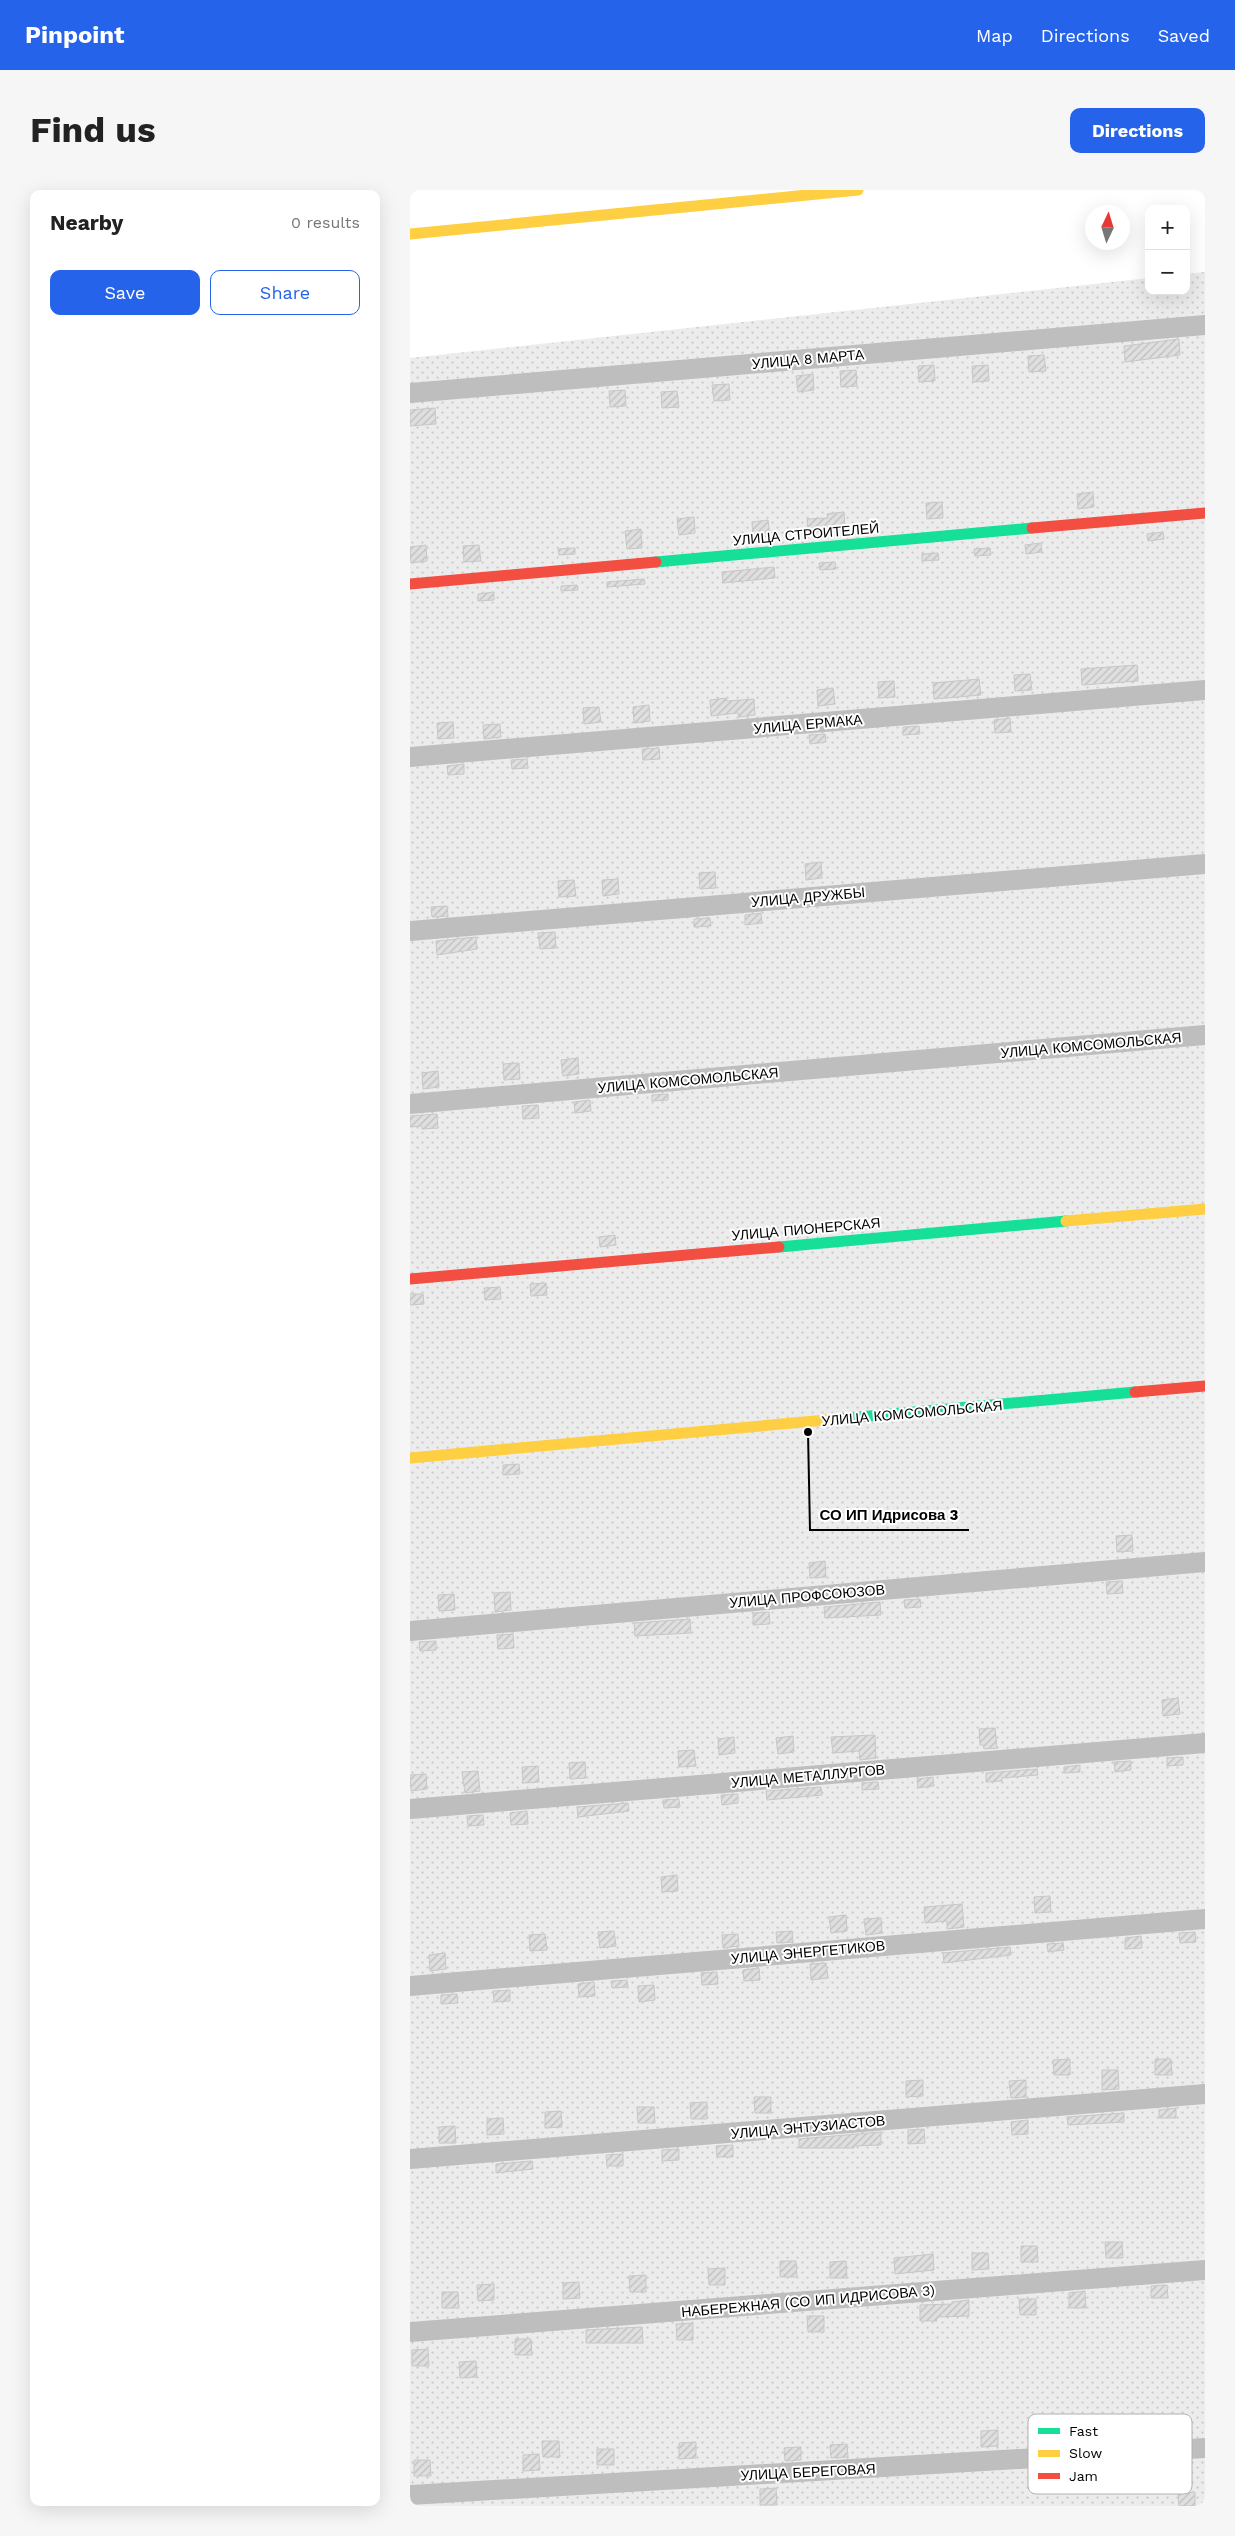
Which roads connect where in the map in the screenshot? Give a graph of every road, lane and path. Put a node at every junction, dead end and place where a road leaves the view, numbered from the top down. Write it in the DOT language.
graph roads {
  1 [pos="858,190"];
  2 [pos="410,234"];
  3 [pos="1205,325"];
  4 [pos="410,393"];
  5 [pos="1205,513"];
  6 [pos="410,584"];
  7 [pos="1205,690"];
  8 [pos="410,756"];
  9 [pos="1205,864"];
  10 [pos="410,931"];
  11 [pos="1205,1035"];
  12 [pos="410,1104"];
  13 [pos="1205,1209"];
  14 [pos="410,1279"];
  15 [pos="1205,1386"];
  16 [pos="410,1458"];
  17 [pos="1205,1562"];
  18 [pos="410,1631"];
  19 [pos="1205,1743"];
  20 [pos="410,1810"];
  21 [pos="1205,1919"];
  22 [pos="410,1986"];
  23 [pos="1205,2094"];
  24 [pos="410,2159"];
  25 [pos="1205,2270"];
  26 [pos="410,2332"];
  27 [pos="1205,2448"];
  28 [pos="1192,2449"];
  29 [pos="1028,2458"];
  30 [pos="410,2495"];
  1 -- 2 [label="street"];
  3 -- 4 [label="street, УЛИЦА 8 МАРТА"];
  5 -- 6 [label="street, УЛИЦА СТРОИТЕЛЕЙ"];
  7 -- 8 [label="street, УЛИЦА ЕРМАКА"];
  9 -- 10 [label="street, УЛИЦА ДРУЖБЫ"];
  11 -- 12 [label="street, УЛИЦА КОМСОМОЛЬСКАЯ"];
  13 -- 14 [label="street, УЛИЦА ПИОНЕРСКАЯ"];
  15 -- 16 [label="street, УЛИЦА КОМСОМОЛЬСКАЯ"];
  17 -- 18 [label="street, УЛИЦА ПРОФСОЮЗОВ"];
  19 -- 20 [label="street, УЛИЦА МЕТАЛЛУРГОВ"];
  21 -- 22 [label="street, УЛИЦА ЭНЕРГЕТИКОВ"];
  23 -- 24 [label="street, УЛИЦА ЭНТУЗИАСТОВ"];
  25 -- 26 [label="street, НАБЕРЕЖНАЯ (СО ИП ИДРИСОВА 3)"];
  27 -- 28 [label="street, УЛИЦА БЕРЕГОВАЯ"];
  29 -- 30 [label="street, УЛИЦА БЕРЕГОВАЯ"];
}
